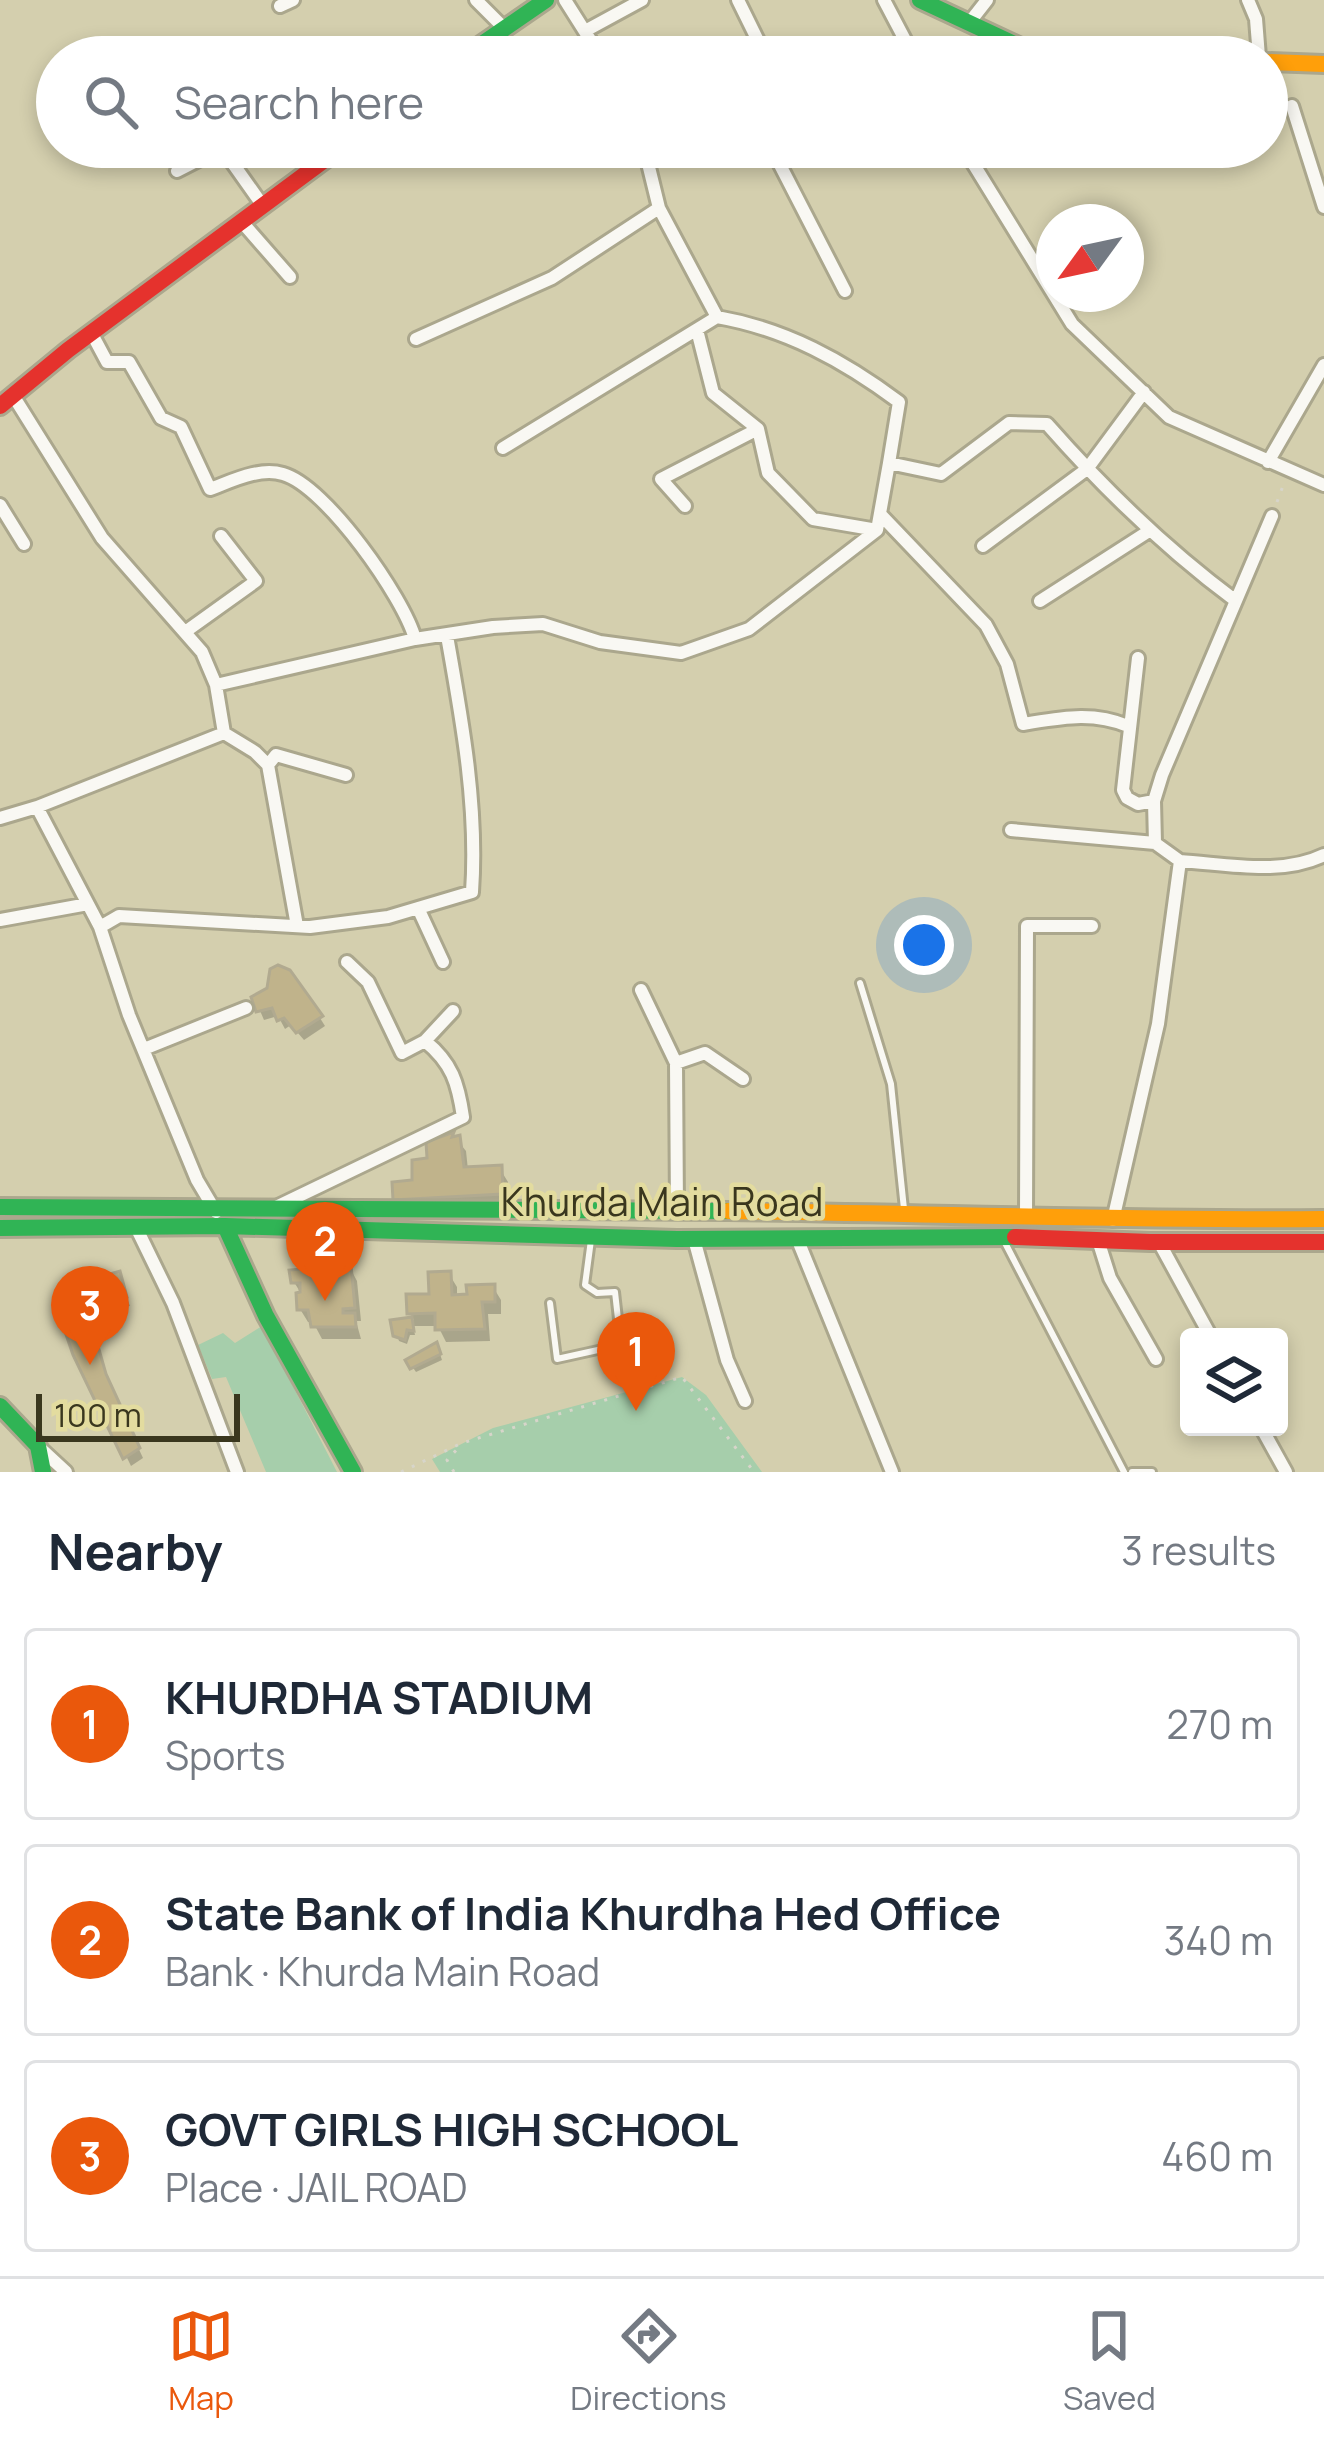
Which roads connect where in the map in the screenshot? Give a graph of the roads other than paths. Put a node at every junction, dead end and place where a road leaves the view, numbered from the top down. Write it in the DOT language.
graph roads {
  1 [pos="476,0"];
  2 [pos="546,0"];
  3 [pos="566,0"];
  4 [pos="642,0"];
  5 [pos="738,0"];
  6 [pos="884,0"];
  7 [pos="920,0"];
  8 [pos="987,0"];
  9 [pos="1248,0"];
  10 [pos="969,23"];
  11 [pos="503,28"];
  12 [pos="585,31"];
  13 [pos="492,36"];
  14 [pos="588,36"];
  15 [pos="756,36"];
  16 [pos="903,36"];
  17 [pos="997,36"];
  18 [pos="1257,36"];
  19 [pos="1288,63"];
  20 [pos="1324,64"];
  21 [pos="1292,106"];
  22 [pos="183,168"];
  23 [pos="236,168"];
  24 [pos="314,168"];
  25 [pos="649,168"];
  26 [pos="782,168"];
  27 [pos="976,168"];
  28 [pos="177,171"];
  29 [pos="262,206"];
  30 [pos="1324,207"];
  31 [pos="659,208"];
  32 [pos="242,222"];
  33 [pos="290,277"];
  34 [pos="845,291"];
  35 [pos="717,317"];
  36 [pos="697,330"];
  37 [pos="92,334"];
  38 [pos="416,339"];
  39 [pos="1324,365"];
  40 [pos="1144,392"];
  41 [pos="7,402"];
  42 [pos="758,429"];
  43 [pos="503,448"];
  44 [pos="1268,462"];
  45 [pos="889,463"];
  46 [pos="1087,469"];
  47 [pos="1324,485"];
  48 [pos="0,505"];
  49 [pos="686,506"];
  50 [pos="880,514"];
  51 [pos="1272,516"];
  52 [pos="878,530"];
  53 [pos="1150,531"];
  54 [pos="221,536"];
  55 [pos="24,544"];
  56 [pos="982,546"];
  57 [pos="1040,601"];
  58 [pos="1236,601"];
  59 [pos="184,632"];
  60 [pos="447,636"];
  61 [pos="415,639"];
  62 [pos="1138,658"];
  63 [pos="216,685"];
  64 [pos="1128,727"];
  65 [pos="224,733"];
  66 [pos="268,765"];
  67 [pos="346,775"];
  68 [pos="1154,800"];
  69 [pos="37,807"];
  70 [pos="0,818"];
  71 [pos="1010,830"];
  72 [pos="1155,843"];
  73 [pos="1324,855"];
  74 [pos="1180,861"];
  75 [pos="88,904"];
  76 [pos="418,908"];
  77 [pos="0,920"];
  78 [pos="100,926"];
  79 [pos="298,926"];
  80 [pos="1092,926"];
  81 [pos="347,962"];
  82 [pos="443,962"];
  83 [pos="860,983"];
  84 [pos="641,990"];
  85 [pos="246,1008"];
  86 [pos="453,1011"];
  87 [pos="424,1041"];
  88 [pos="143,1049"];
  89 [pos="676,1063"];
  90 [pos="743,1079"];
  91 [pos="0,1207"];
  92 [pos="213,1208"];
  93 [pos="273,1208"];
  94 [pos="677,1211"];
  95 [pos="904,1212"];
  96 [pos="1026,1215"];
  97 [pos="1324,1219"];
  98 [pos="1114,1220"];
  99 [pos="1209,1220"];
  100 [pos="225,1226"];
  101 [pos="136,1227"];
  102 [pos="0,1228"];
  103 [pos="900,1236"];
  104 [pos="1002,1236"];
  105 [pos="591,1237"];
  106 [pos="796,1238"];
  107 [pos="694,1239"];
  108 [pos="1099,1240"];
  109 [pos="1159,1242"];
  110 [pos="1211,1242"];
  111 [pos="1324,1242"];
  112 [pos="550,1303"];
  113 [pos="1206,1328"];
  114 [pos="1156,1359"];
  115 [pos="746,1401"];
  116 [pos="0,1406"];
  117 [pos="1266,1436"];
  118 [pos="38,1446"];
  119 [pos="44,1472"];
  120 [pos="65,1472"];
  121 [pos="237,1472"];
  122 [pos="353,1472"];
  123 [pos="892,1472"];
  124 [pos="1128,1472"];
  125 [pos="1152,1472"];
  126 [pos="1286,1472"];
  1 -- 11 [label="street"];
  2 -- 11 [label="main road"];
  3 -- 12 [label="street"];
  4 -- 12 [label="street"];
  5 -- 15 [label="street"];
  6 -- 16 [label="street"];
  7 -- 10 [label="main road"];
  8 -- 10 [label="street"];
  9 -- 18 [label="street"];
  10 -- 17 [label="main road"];
  11 -- 13 [label="main road"];
  12 -- 14 [label="street"];
  19 -- 20 [label="main road"];
  21 -- 30 [label="street"];
  22 -- 28 [label="street"];
  23 -- 29 [label="street"];
  24 -- 29 [label="main road"];
  25 -- 31 [label="street"];
  26 -- 34 [label="street"];
  27 -- 40 [label="street"];
  29 -- 32 [label="main road"];
  31 -- 35 [label="street"];
  31 -- 38 [label="street"];
  32 -- 33 [label="street"];
  32 -- 37 [label="main road"];
  35 -- 36 [label="street"];
  35 -- 45 [label="street"];
  36 -- 42 [label="street"];
  36 -- 43 [label="street"];
  37 -- 41 [label="main road"];
  37 -- 61 [label="street"];
  39 -- 44 [label="street"];
  40 -- 44 [label="street"];
  40 -- 46 [label="street"];
  41 -- 59 [label="street"];
  42 -- 49 [label="street"];
  42 -- 52 [label="street"];
  44 -- 47 [label="street"];
  45 -- 46 [label="street"];
  45 -- 50 [label="street"];
  46 -- 53 [label="street"];
  46 -- 56 [label="street"];
  48 -- 55 [label="street"];
  50 -- 52 [label="street"];
  50 -- 64 [label="street"];
  51 -- 58 [label="street"];
  52 -- 60 [label="street"];
  53 -- 57 [label="street"];
  53 -- 58 [label="street"];
  54 -- 59 [label="street"];
  58 -- 68 [label="street"];
  59 -- 63 [label="street"];
  60 -- 61 [label="street"];
  60 -- 76 [label="street"];
  61 -- 63 [label="street"];
  62 -- 64 [label="street"];
  63 -- 65 [label="street"];
  64 -- 68 [label="street"];
  65 -- 66 [label="street"];
  65 -- 69 [label="street"];
  66 -- 67 [label="street"];
  66 -- 79 [label="street"];
  68 -- 72 [label="street"];
  69 -- 70 [label="street"];
  69 -- 75 [label="street"];
  71 -- 72 [label="street"];
  72 -- 74 [label="street"];
  73 -- 74 [label="street"];
  74 -- 98 [label="street"];
  75 -- 77 [label="street"];
  75 -- 78 [label="street"];
  76 -- 79 [label="street"];
  76 -- 82 [label="street"];
  78 -- 79 [label="street"];
  78 -- 88 [label="street"];
  80 -- 96 [label="street"];
  81 -- 87 [label="street"];
  83 -- 95 [label="lane"];
  84 -- 89 [label="street"];
  85 -- 88 [label="street"];
  86 -- 87 [label="street"];
  87 -- 93 [label="street"];
  88 -- 92 [label="street"];
  89 -- 90 [label="street"];
  89 -- 94 [label="street"];
  91 -- 92 [label="main road, Khurda Main Road"];
  92 -- 93 [label="main road, Khurda Main Road"];
  92 -- 100 [label="street"];
  93 -- 94 [label="main road, Khurda Main Road"];
  94 -- 95 [label="main road, Khurda Main Road"];
  95 -- 96 [label="main road, Khurda Main Road"];
  95 -- 103 [label="main road"];
  96 -- 98 [label="main road, Khurda Main Road"];
  97 -- 99 [label="main road, Khurda Main Road"];
  98 -- 99 [label="main road, Khurda Main Road"];
  99 -- 110 [label="main road"];
  100 -- 101 [label="main road, Khurda Main Road"];
  100 -- 105 [label="main road, Khurda Main Road"];
  100 -- 122 [label="main road"];
  101 -- 102 [label="main road, Khurda Main Road"];
  101 -- 121 [label="street"];
  103 -- 104 [label="main road, Khurda Main Road"];
  103 -- 106 [label="main road, Khurda Main Road"];
  104 -- 108 [label="main road, Khurda Main Road"];
  104 -- 124 [label="lane"];
  105 -- 107 [label="main road, Khurda Main Road"];
  105 -- 112 [label="lane"];
  106 -- 107 [label="main road, Khurda Main Road"];
  106 -- 123 [label="street"];
  107 -- 115 [label="street"];
  108 -- 109 [label="main road, Khurda Main Road"];
  108 -- 114 [label="street"];
  109 -- 110 [label="main road, Khurda Main Road"];
  109 -- 113 [label="street"];
  110 -- 111 [label="main road, Khurda Main Road"];
  116 -- 118 [label="main road"];
  117 -- 126 [label="street"];
  118 -- 119 [label="main road"];
  118 -- 120 [label="street"];
  124 -- 125 [label="lane"];
}
